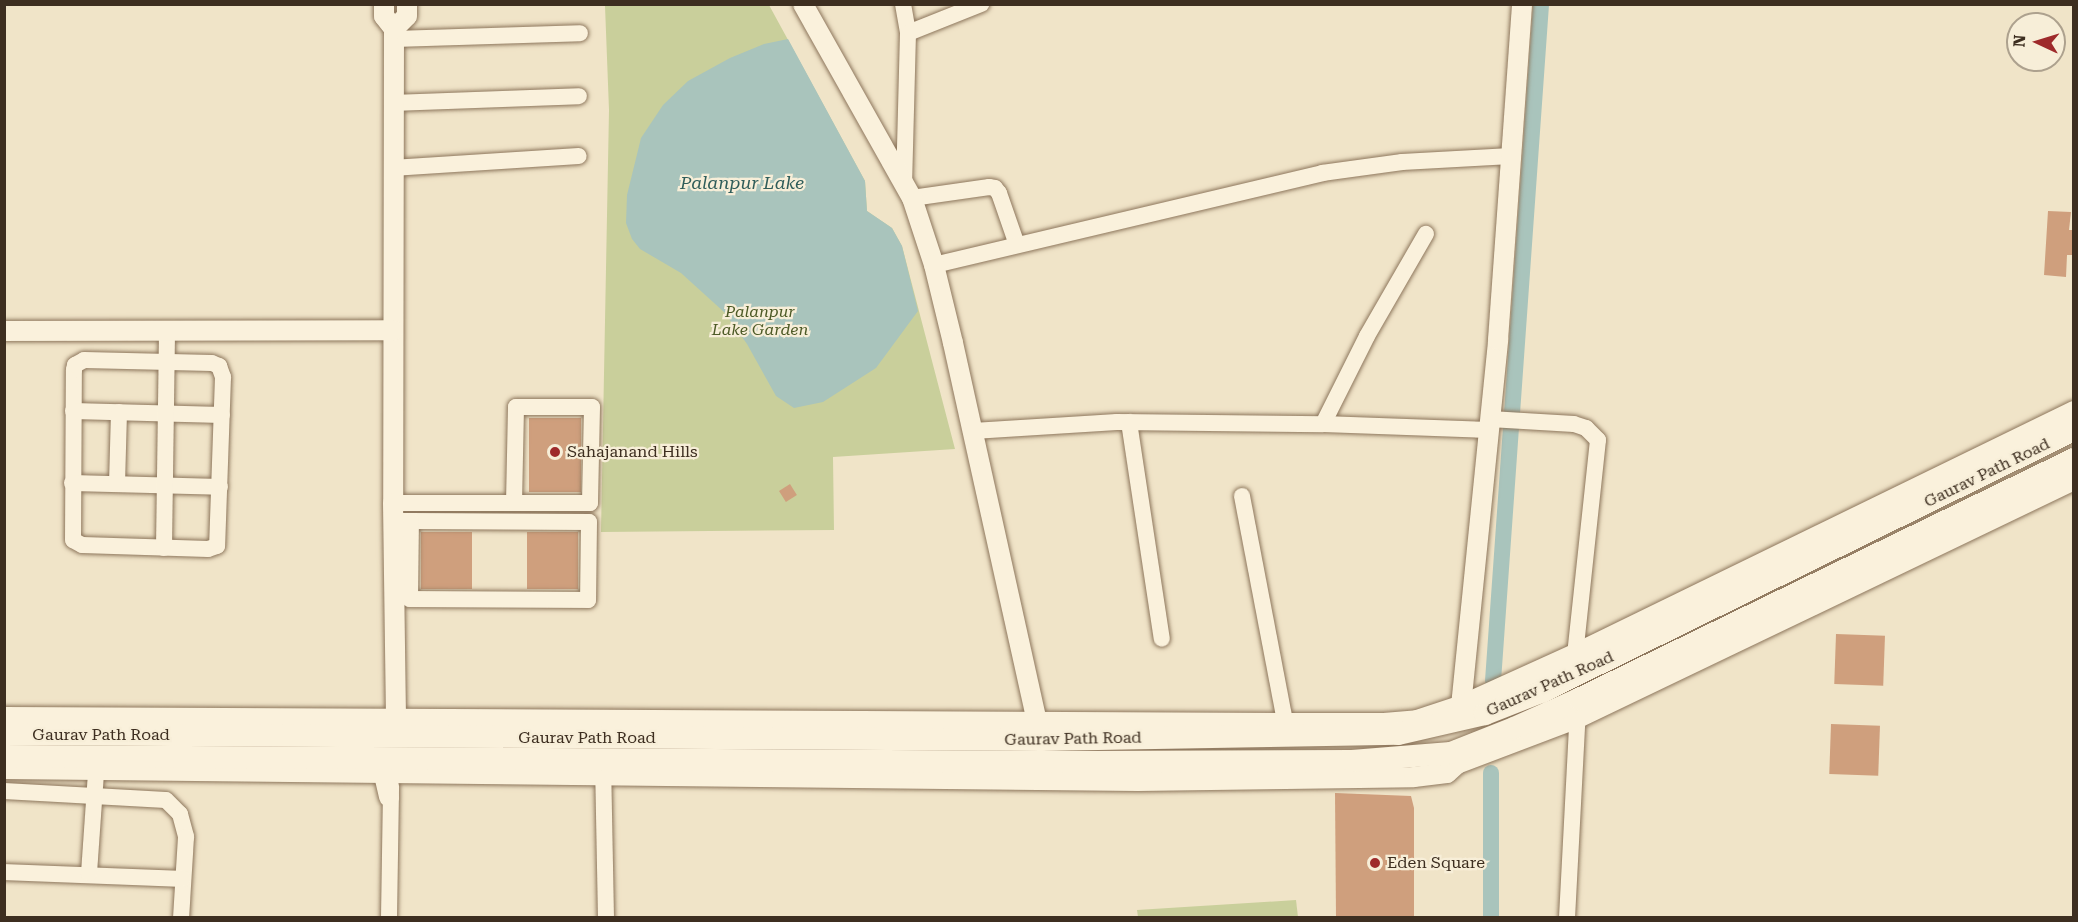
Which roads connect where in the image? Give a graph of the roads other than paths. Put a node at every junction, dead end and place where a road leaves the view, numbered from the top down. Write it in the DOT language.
graph roads {
  1 [pos="384,4"];
  2 [pos="407,4"];
  3 [pos="803,4"];
  4 [pos="903,4"];
  5 [pos="981,4"];
  6 [pos="1522,4"];
  7 [pos="580,33"];
  8 [pos="908,33"];
  9 [pos="394,34"];
  10 [pos="579,96"];
  11 [pos="392,103"];
  12 [pos="579,156"];
  13 [pos="1511,156"];
  14 [pos="392,168"];
  15 [pos="908,189"];
  16 [pos="1426,234"];
  17 [pos="1017,245"];
  18 [pos="934,265"];
  19 [pos="393,330"];
  20 [pos="4,331"];
  21 [pos="167,331"];
  22 [pos="167,362"];
  23 [pos="73,411"];
  24 [pos="2073,411"];
  25 [pos="119,412"];
  26 [pos="166,412"];
  27 [pos="222,415"];
  28 [pos="1129,422"];
  29 [pos="1494,423"];
  30 [pos="1323,424"];
  31 [pos="2073,430"];
  32 [pos="973,431"];
  33 [pos="2073,459"];
  34 [pos="2073,480"];
  35 [pos="72,483"];
  36 [pos="117,484"];
  37 [pos="164,486"];
  38 [pos="220,487"];
  39 [pos="1242,496"];
  40 [pos="514,503"];
  41 [pos="399,515"];
  42 [pos="164,548"];
  43 [pos="1162,639"];
  44 [pos="1575,654"];
  45 [pos="1507,705"];
  46 [pos="1578,708"];
  47 [pos="1461,713"];
  48 [pos="1485,714"];
  49 [pos="4,717"];
  50 [pos="1286,728"];
  51 [pos="1514,728"];
  52 [pos="1039,730"];
  53 [pos="4,734"];
  54 [pos="1490,738"];
  55 [pos="388,746"];
  56 [pos="4,756"];
  57 [pos="1457,757"];
  58 [pos="1046,762"];
  59 [pos="97,763"];
  60 [pos="603,768"];
  61 [pos="4,769"];
  62 [pos="4,791"];
  63 [pos="95,795"];
  64 [pos="389,797"];
  65 [pos="4,872"];
  66 [pos="89,873"];
  67 [pos="183,879"];
  68 [pos="181,918"];
  69 [pos="389,918"];
  70 [pos="606,918"];
  71 [pos="1567,918"];
  1 -- 9 [label="street"];
  2 -- 9 [label="street"];
  3 -- 15 [label="street"];
  4 -- 8 [label="street"];
  5 -- 8 [label="street"];
  6 -- 13 [label="street"];
  7 -- 9 [label="street"];
  8 -- 15 [label="street"];
  9 -- 11 [label="street"];
  10 -- 11 [label="street"];
  11 -- 14 [label="street"];
  12 -- 14 [label="street"];
  13 -- 17 [label="street"];
  13 -- 29 [label="street"];
  14 -- 19 [label="street"];
  15 -- 17 [label="street"];
  15 -- 18 [label="street"];
  16 -- 30 [label="street"];
  17 -- 18 [label="street"];
  18 -- 32 [label="street"];
  19 -- 21 [label="street"];
  19 -- 41 [label="street"];
  20 -- 21 [label="street"];
  21 -- 22 [label="street"];
  22 -- 23 [label="street"];
  22 -- 26 [label="street"];
  22 -- 27 [label="street"];
  23 -- 25 [label="street"];
  23 -- 35 [label="street"];
  24 -- 44 [label="street"];
  25 -- 26 [label="street"];
  25 -- 36 [label="street"];
  26 -- 27 [label="street"];
  26 -- 37 [label="street"];
  27 -- 38 [label="street"];
  28 -- 30 [label="street"];
  28 -- 32 [label="street"];
  28 -- 43 [label="street"];
  29 -- 30 [label="street"];
  29 -- 44 [label="street"];
  29 -- 47 [label="street"];
  31 -- 45 [label="main road, Gaurav Path Road"];
  32 -- 52 [label="street"];
  33 -- 46 [label="main road, Gaurav Path Road"];
  34 -- 46 [label="street"];
  35 -- 36 [label="street"];
  35 -- 42 [label="street"];
  36 -- 37 [label="street"];
  37 -- 38 [label="street"];
  37 -- 42 [label="street"];
  38 -- 42 [label="street"];
  39 -- 50 [label="street"];
  40 -- 40 [label="street"];
  40 -- 41 [label="street"];
  41 -- 41 [label="street"];
  41 -- 55 [label="street"];
  44 -- 47 [label="street"];
  45 -- 48 [label="main road, Gaurav Path Road"];
  45 -- 51 [label="main road"];
  46 -- 51 [label="main road, Gaurav Path Road"];
  46 -- 57 [label="street"];
  46 -- 71 [label="street"];
  47 -- 48 [label="main road, Gaurav Path Road"];
  47 -- 50 [label="main road, Gaurav Path Road"];
  48 -- 54 [label="main road"];
  49 -- 55 [label="street"];
  50 -- 52 [label="main road, Gaurav Path Road"];
  51 -- 54 [label="main road, Gaurav Path Road"];
  52 -- 55 [label="main road, Gaurav Path Road"];
  52 -- 58 [label="street"];
  53 -- 55 [label="main road, Gaurav Path Road"];
  54 -- 57 [label="main road, Gaurav Path Road"];
  55 -- 59 [label="main road, Gaurav Path Road"];
  55 -- 60 [label="main road, Gaurav Path Road"];
  55 -- 64 [label="street"];
  56 -- 59 [label="main road, Gaurav Path Road"];
  57 -- 58 [label="main road, Gaurav Path Road"];
  57 -- 60 [label="street"];
  58 -- 60 [label="main road, Gaurav Path Road"];
  59 -- 61 [label="street"];
  59 -- 63 [label="street"];
  60 -- 70 [label="street"];
  62 -- 63 [label="street"];
  63 -- 66 [label="street"];
  63 -- 67 [label="street"];
  64 -- 69 [label="street"];
  65 -- 66 [label="street"];
  66 -- 67 [label="street"];
  67 -- 68 [label="street"];
}
